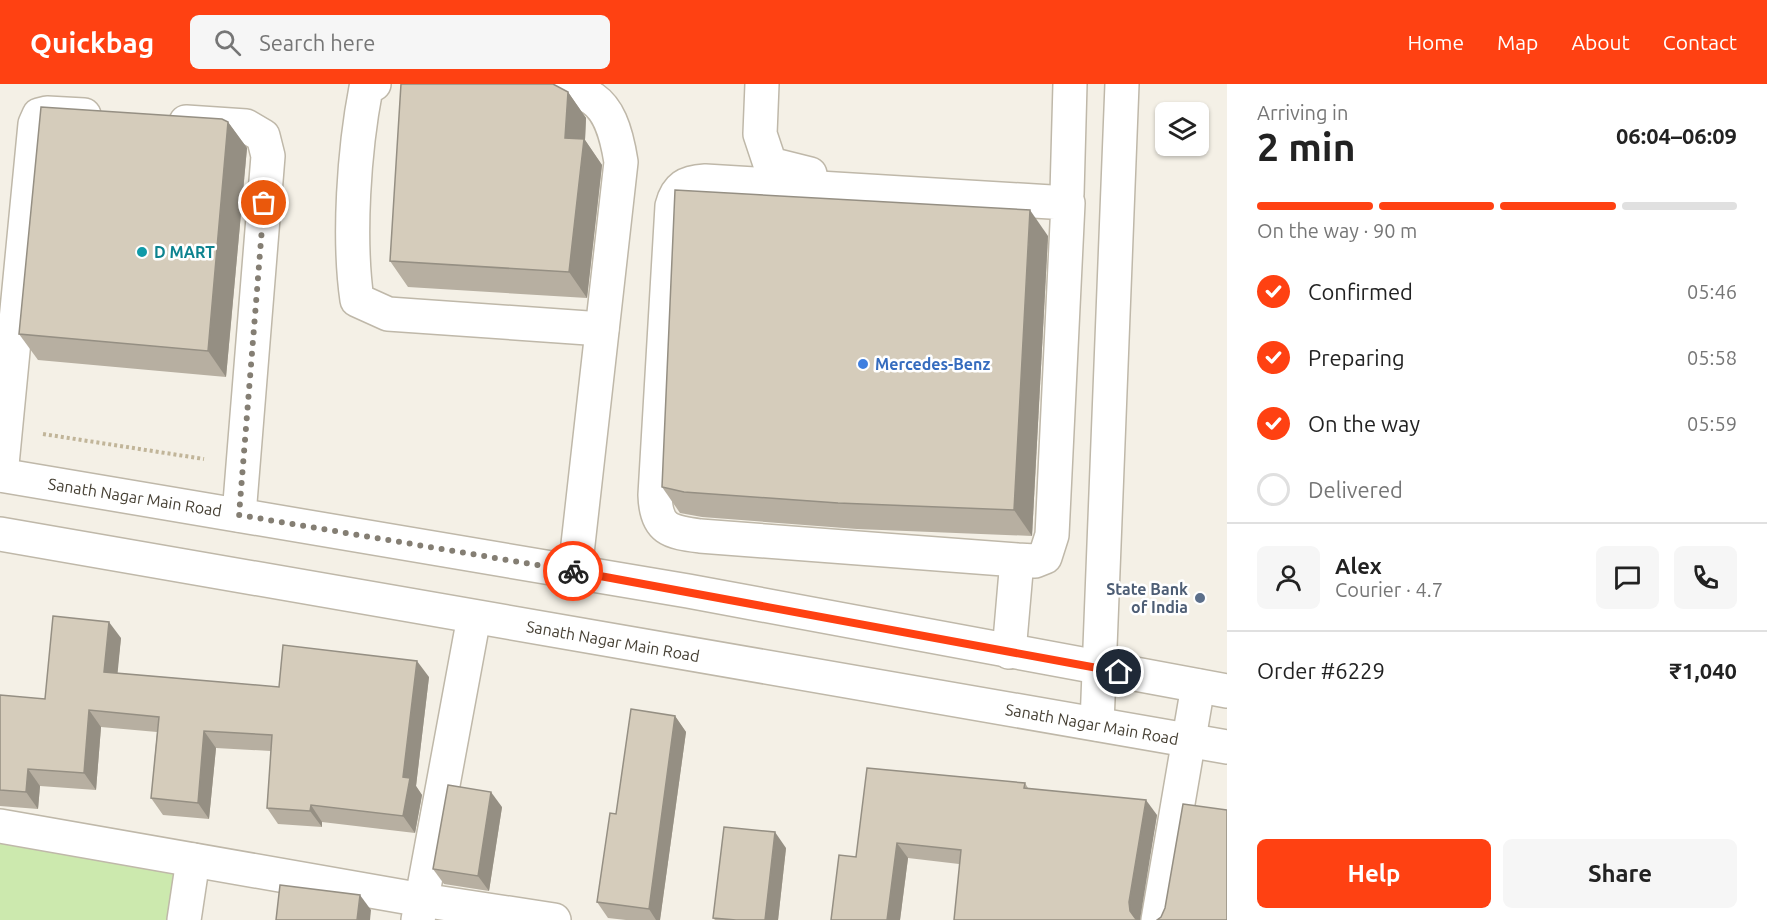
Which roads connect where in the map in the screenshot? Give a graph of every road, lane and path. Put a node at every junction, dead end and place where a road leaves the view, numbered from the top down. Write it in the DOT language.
graph roads {
  1 [pos="374,84"];
  2 [pos="515,84"];
  3 [pos="762,84"];
  4 [pos="1070,84"];
  5 [pos="1122,84"];
  6 [pos="117,117"];
  7 [pos="153,120"];
  8 [pos="1068,198"];
  9 [pos="1117,202"];
  10 [pos="602,328"];
  11 [pos="3,428"];
  12 [pos="241,465"];
  13 [pos="0,475"];
  14 [pos="239,515"];
  15 [pos="0,534"];
  16 [pos="1017,560"];
  17 [pos="575,572"];
  18 [pos="474,617"];
  19 [pos="1009,652"];
  20 [pos="1099,669"];
  21 [pos="1213,688"];
  22 [pos="1097,724"];
  23 [pos="1187,741"];
  24 [pos="1227,747"];
  25 [pos="0,826"];
  26 [pos="193,860"];
  27 [pos="420,910"];
  28 [pos="184,920"];
  29 [pos="554,920"];
  30 [pos="1158,920"];
  1 -- 10 [label="street"];
  2 -- 10 [label="street"];
  3 -- 8 [label="street"];
  4 -- 8 [label="street"];
  5 -- 9 [label="street"];
  6 -- 11 [label="street"];
  7 -- 12 [label="street"];
  8 -- 9 [label="street"];
  8 -- 16 [label="street"];
  8 -- 16 [label="street"];
  9 -- 20 [label="street"];
  10 -- 17 [label="street"];
  11 -- 12 [label="path"];
  11 -- 13 [label="street"];
  12 -- 14 [label="street"];
  13 -- 14 [label="street, Sanath Nagar Main Road"];
  14 -- 17 [label="street, Sanath Nagar Main Road"];
  15 -- 18 [label="street, Sanath Nagar Main Road"];
  16 -- 19 [label="street"];
  17 -- 19 [label="street, Sanath Nagar Main Road"];
  18 -- 22 [label="street, Sanath Nagar Main Road"];
  18 -- 27 [label="street"];
  19 -- 20 [label="street, Sanath Nagar Main Road"];
  20 -- 21 [label="street, Sanath Nagar Main Road"];
  20 -- 22 [label="street"];
  21 -- 23 [label="street"];
  22 -- 23 [label="street, Sanath Nagar Main Road"];
  23 -- 24 [label="street, Sanath Nagar Main Road"];
  23 -- 30 [label="street"];
  25 -- 26 [label="street"];
  26 -- 27 [label="street"];
  26 -- 28 [label="street"];
  27 -- 29 [label="street"];
}
